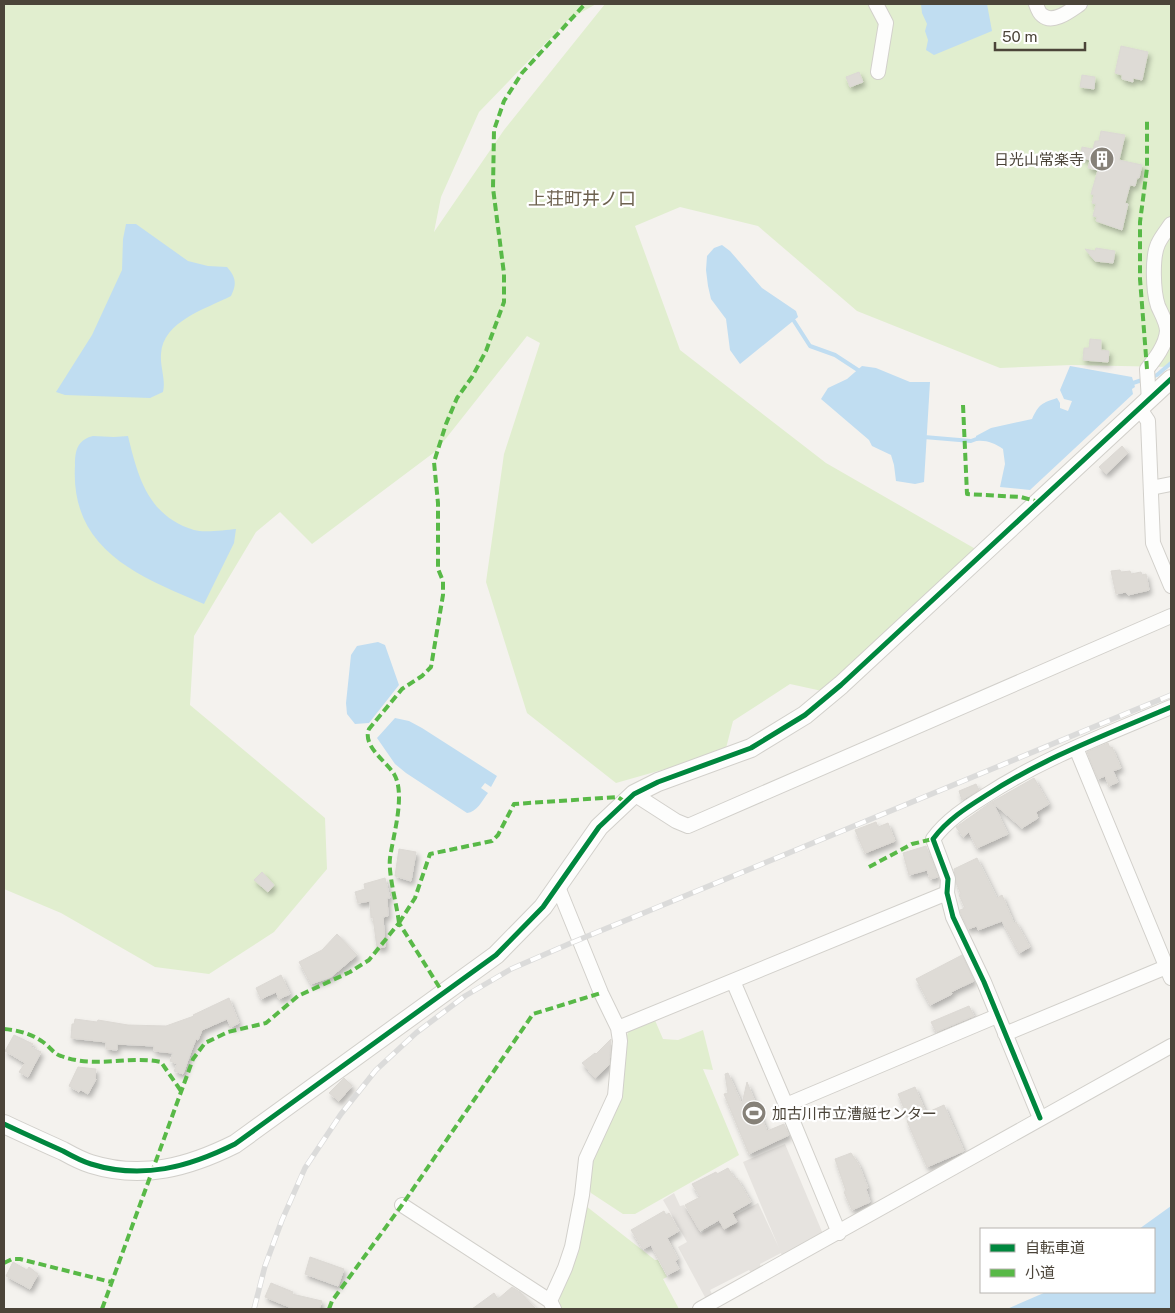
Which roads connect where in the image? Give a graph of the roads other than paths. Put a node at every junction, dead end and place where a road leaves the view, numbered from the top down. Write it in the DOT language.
graph roads {
  1 [pos="876,4"];
  2 [pos="1036,4"];
  3 [pos="1080,4"];
  4 [pos="878,72"];
  5 [pos="1171,224"];
  6 [pos="1171,379"];
  7 [pos="1144,405"];
  8 [pos="1171,484"];
  9 [pos="1151,488"];
  10 [pos="1171,586"];
  11 [pos="1171,616"];
  12 [pos="1171,707"];
  13 [pos="1076,748"];
  14 [pos="634,794"];
  15 [pos="558,887"];
  16 [pos="948,892"];
  17 [pos="1170,970"];
  18 [pos="733,981"];
  19 [pos="997,1016"];
  20 [pos="618,1028"];
  21 [pos="1005,1034"];
  22 [pos="1171,1046"];
  23 [pos="786,1104"];
  24 [pos="1040,1118"];
  25 [pos="4,1124"];
  26 [pos="402,1205"];
  27 [pos="839,1233"];
  28 [pos="552,1305"];
  29 [pos="700,1309"];
  1 -- 4 [label="street"];
  2 -- 3 [label="street"];
  5 -- 7 [label="street"];
  6 -- 7 [label="street"];
  7 -- 9 [label="street"];
  7 -- 14 [label="street"];
  8 -- 9 [label="street"];
  9 -- 10 [label="street"];
  11 -- 14 [label="street"];
  12 -- 13 [label="street"];
  13 -- 16 [label="street"];
  13 -- 17 [label="street"];
  14 -- 15 [label="street"];
  15 -- 20 [label="street"];
  15 -- 25 [label="street"];
  16 -- 18 [label="street"];
  16 -- 19 [label="street"];
  17 -- 21 [label="street"];
  18 -- 20 [label="street"];
  18 -- 23 [label="street"];
  19 -- 21 [label="street"];
  19 -- 23 [label="street"];
  20 -- 28 [label="street"];
  21 -- 24 [label="street"];
  22 -- 24 [label="street"];
  23 -- 27 [label="street"];
  24 -- 27 [label="street"];
  26 -- 28 [label="street"];
  27 -- 29 [label="street"];
}
